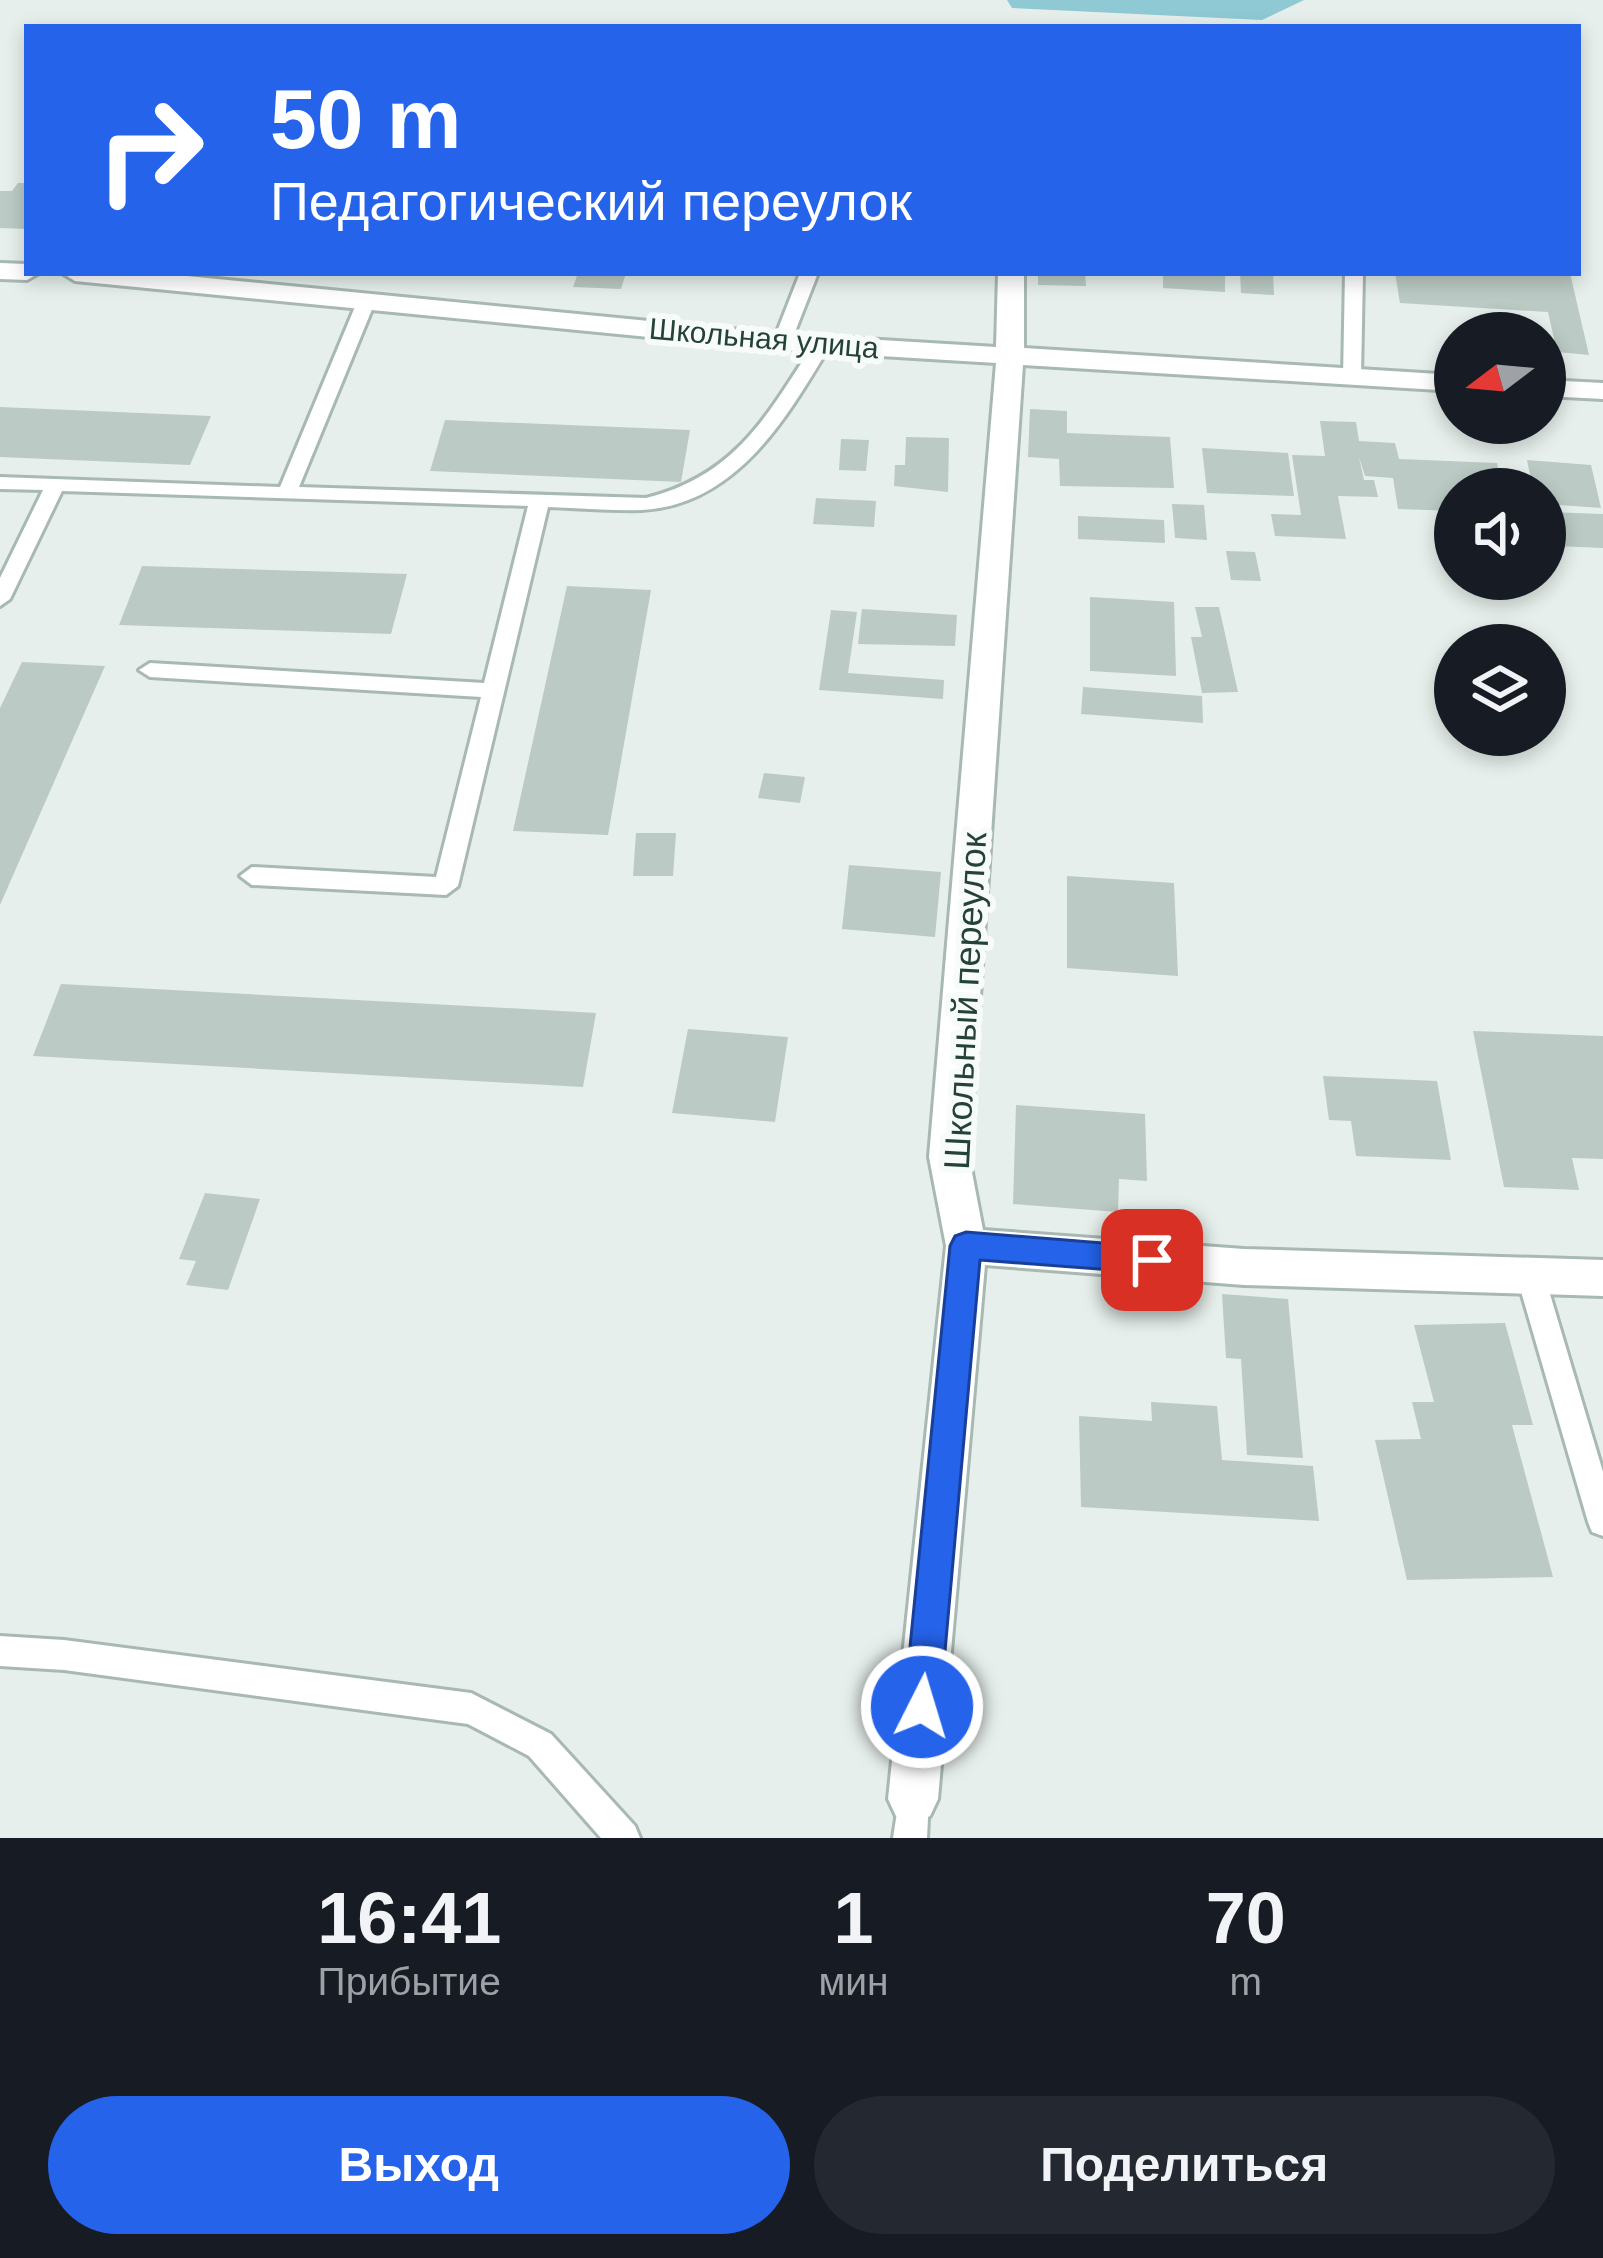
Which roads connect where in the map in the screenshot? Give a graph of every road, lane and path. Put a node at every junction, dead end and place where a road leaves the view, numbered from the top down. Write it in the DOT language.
graph roads {
  1 [pos="105,276"];
  2 [pos="808,276"];
  3 [pos="1011,276"];
  4 [pos="1354,276"];
  5 [pos="366,302"];
  6 [pos="782,342"];
  7 [pos="822,344"];
  8 [pos="1010,357"];
  9 [pos="1352,377"];
  10 [pos="1434,381"];
  11 [pos="1566,389"];
  12 [pos="1603,391"];
  13 [pos="0,483"];
  14 [pos="56,486"];
  15 [pos="287,493"];
  16 [pos="539,503"];
  17 [pos="0,599"];
  18 [pos="150,670"];
  19 [pos="494,691"];
  20 [pos="252,876"];
  21 [pos="966,1246"];
  22 [pos="1530,1274"];
  23 [pos="1603,1278"];
  24 [pos="1603,1522"];
  25 [pos="0,1652"];
  26 [pos="913,1799"];
  27 [pos="623,1838"];
  28 [pos="910,1838"];
  1 -- 5 [label="street, Школьная улица"];
  2 -- 6 [label="lane"];
  3 -- 8 [label="street, Школьный переулок"];
  4 -- 9 [label="lane"];
  5 -- 6 [label="street, Школьная улица"];
  5 -- 15 [label="lane"];
  6 -- 7 [label="street, Школьная улица"];
  7 -- 8 [label="street, Школьная улица"];
  7 -- 16 [label="lane"];
  8 -- 9 [label="street, Школьная улица"];
  8 -- 21 [label="street, Школьный переулок"];
  9 -- 10 [label="street, Школьная улица"];
  11 -- 12 [label="street"];
  13 -- 14 [label="lane"];
  14 -- 15 [label="lane"];
  14 -- 17 [label="lane"];
  15 -- 16 [label="lane"];
  16 -- 19 [label="lane"];
  18 -- 19 [label="lane"];
  19 -- 20 [label="lane"];
  21 -- 22 [label="street"];
  21 -- 26 [label="street, Школьный переулок"];
  22 -- 23 [label="street"];
  22 -- 24 [label="lane"];
  25 -- 27 [label="lane"];
  26 -- 28 [label="lane"];
}
